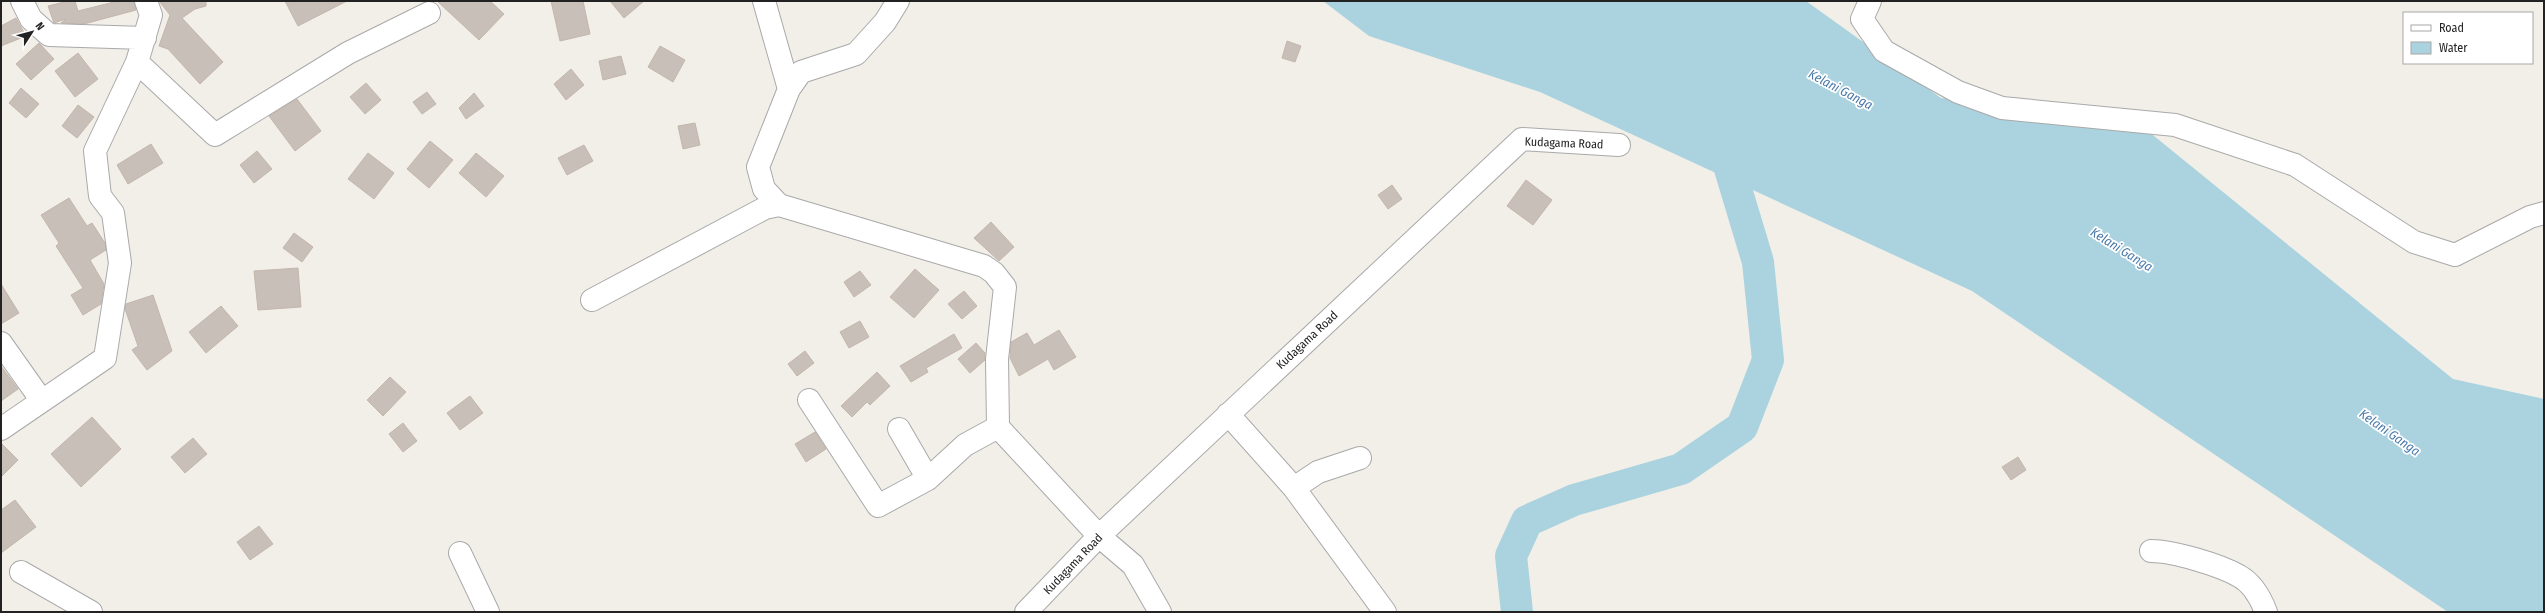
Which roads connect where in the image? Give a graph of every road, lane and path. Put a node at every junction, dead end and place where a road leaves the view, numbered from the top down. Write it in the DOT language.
graph roads {
  1 [pos="22,1"];
  2 [pos="146,1"];
  3 [pos="764,1"];
  4 [pos="898,1"];
  5 [pos="1870,1"];
  6 [pos="429,13"];
  7 [pos="145,38"];
  8 [pos="137,62"];
  9 [pos="789,89"];
  10 [pos="1619,146"];
  11 [pos="778,205"];
  12 [pos="2544,214"];
  13 [pos="592,300"];
  14 [pos="1,343"];
  15 [pos="809,400"];
  16 [pos="42,401"];
  17 [pos="1228,414"];
  18 [pos="998,427"];
  19 [pos="899,428"];
  20 [pos="1,430"];
  21 [pos="1360,458"];
  22 [pos="928,479"];
  23 [pos="1294,488"];
  24 [pos="1099,536"];
  25 [pos="2151,551"];
  26 [pos="460,553"];
  27 [pos="21,572"];
  28 [pos="91,612"];
  29 [pos="488,612"];
  30 [pos="1026,612"];
  31 [pos="1160,612"];
  32 [pos="1385,612"];
  33 [pos="2266,612"];
  1 -- 7 [label="street"];
  2 -- 7 [label="street"];
  3 -- 9 [label="street"];
  4 -- 9 [label="street"];
  5 -- 12 [label="street"];
  6 -- 8 [label="street"];
  7 -- 8 [label="street"];
  8 -- 16 [label="street"];
  9 -- 11 [label="street"];
  10 -- 17 [label="street, Kudagama Road"];
  11 -- 13 [label="street"];
  11 -- 18 [label="street"];
  14 -- 16 [label="street"];
  15 -- 22 [label="street"];
  16 -- 20 [label="street"];
  17 -- 23 [label="street"];
  17 -- 24 [label="street, Kudagama Road"];
  18 -- 22 [label="street"];
  18 -- 24 [label="street"];
  19 -- 22 [label="street"];
  21 -- 23 [label="street"];
  23 -- 32 [label="street"];
  24 -- 30 [label="street, Kudagama Road"];
  24 -- 31 [label="street"];
  25 -- 33 [label="street"];
  26 -- 29 [label="street"];
  27 -- 28 [label="street"];
}
